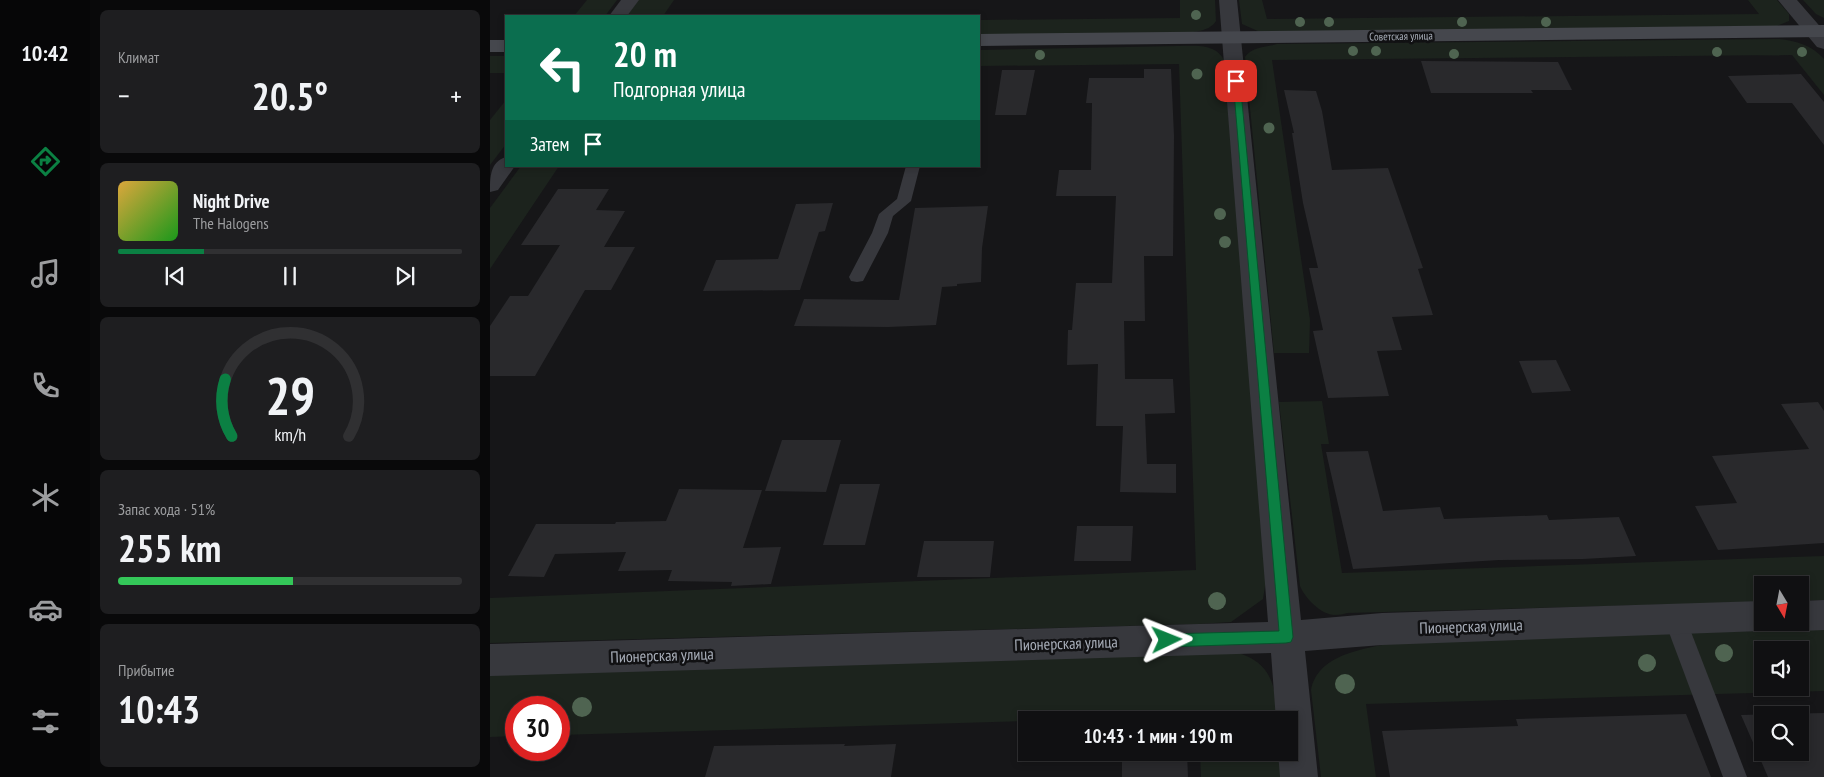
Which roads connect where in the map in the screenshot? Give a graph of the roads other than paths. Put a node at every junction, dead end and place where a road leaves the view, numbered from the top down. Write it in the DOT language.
graph roads {
  1 [pos="630,0"];
  2 [pos="1228,0"];
  3 [pos="1787,0"];
  4 [pos="619,15"];
  5 [pos="1820,35"];
  6 [pos="1232,38"];
  7 [pos="980,40"];
  8 [pos="490,46"];
  9 [pos="505,46"];
  10 [pos="505,165"];
  11 [pos="913,167"];
  12 [pos="490,185"];
  13 [pos="857,277"];
  14 [pos="1824,615"];
  15 [pos="1754,616"];
  16 [pos="1809,616"];
  17 [pos="1675,619"];
  18 [pos="1286,637"];
  19 [pos="490,660"];
  20 [pos="1299,777"];
  21 [pos="1735,777"];
  1 -- 4 [label="street"];
  2 -- 6 [label="street"];
  3 -- 5 [label="street"];
  5 -- 6 [label="street, Советская улица"];
  6 -- 7 [label="street, Советская улица"];
  6 -- 18 [label="street"];
  8 -- 9 [label="street"];
  10 -- 12 [label="street"];
  11 -- 13 [label="lane"];
  14 -- 16 [label="street"];
  15 -- 17 [label="street, Пионерская улица"];
  17 -- 18 [label="street, Пионерская улица"];
  17 -- 21 [label="lane"];
  18 -- 19 [label="street, Пионерская улица"];
  18 -- 20 [label="street"];
}
